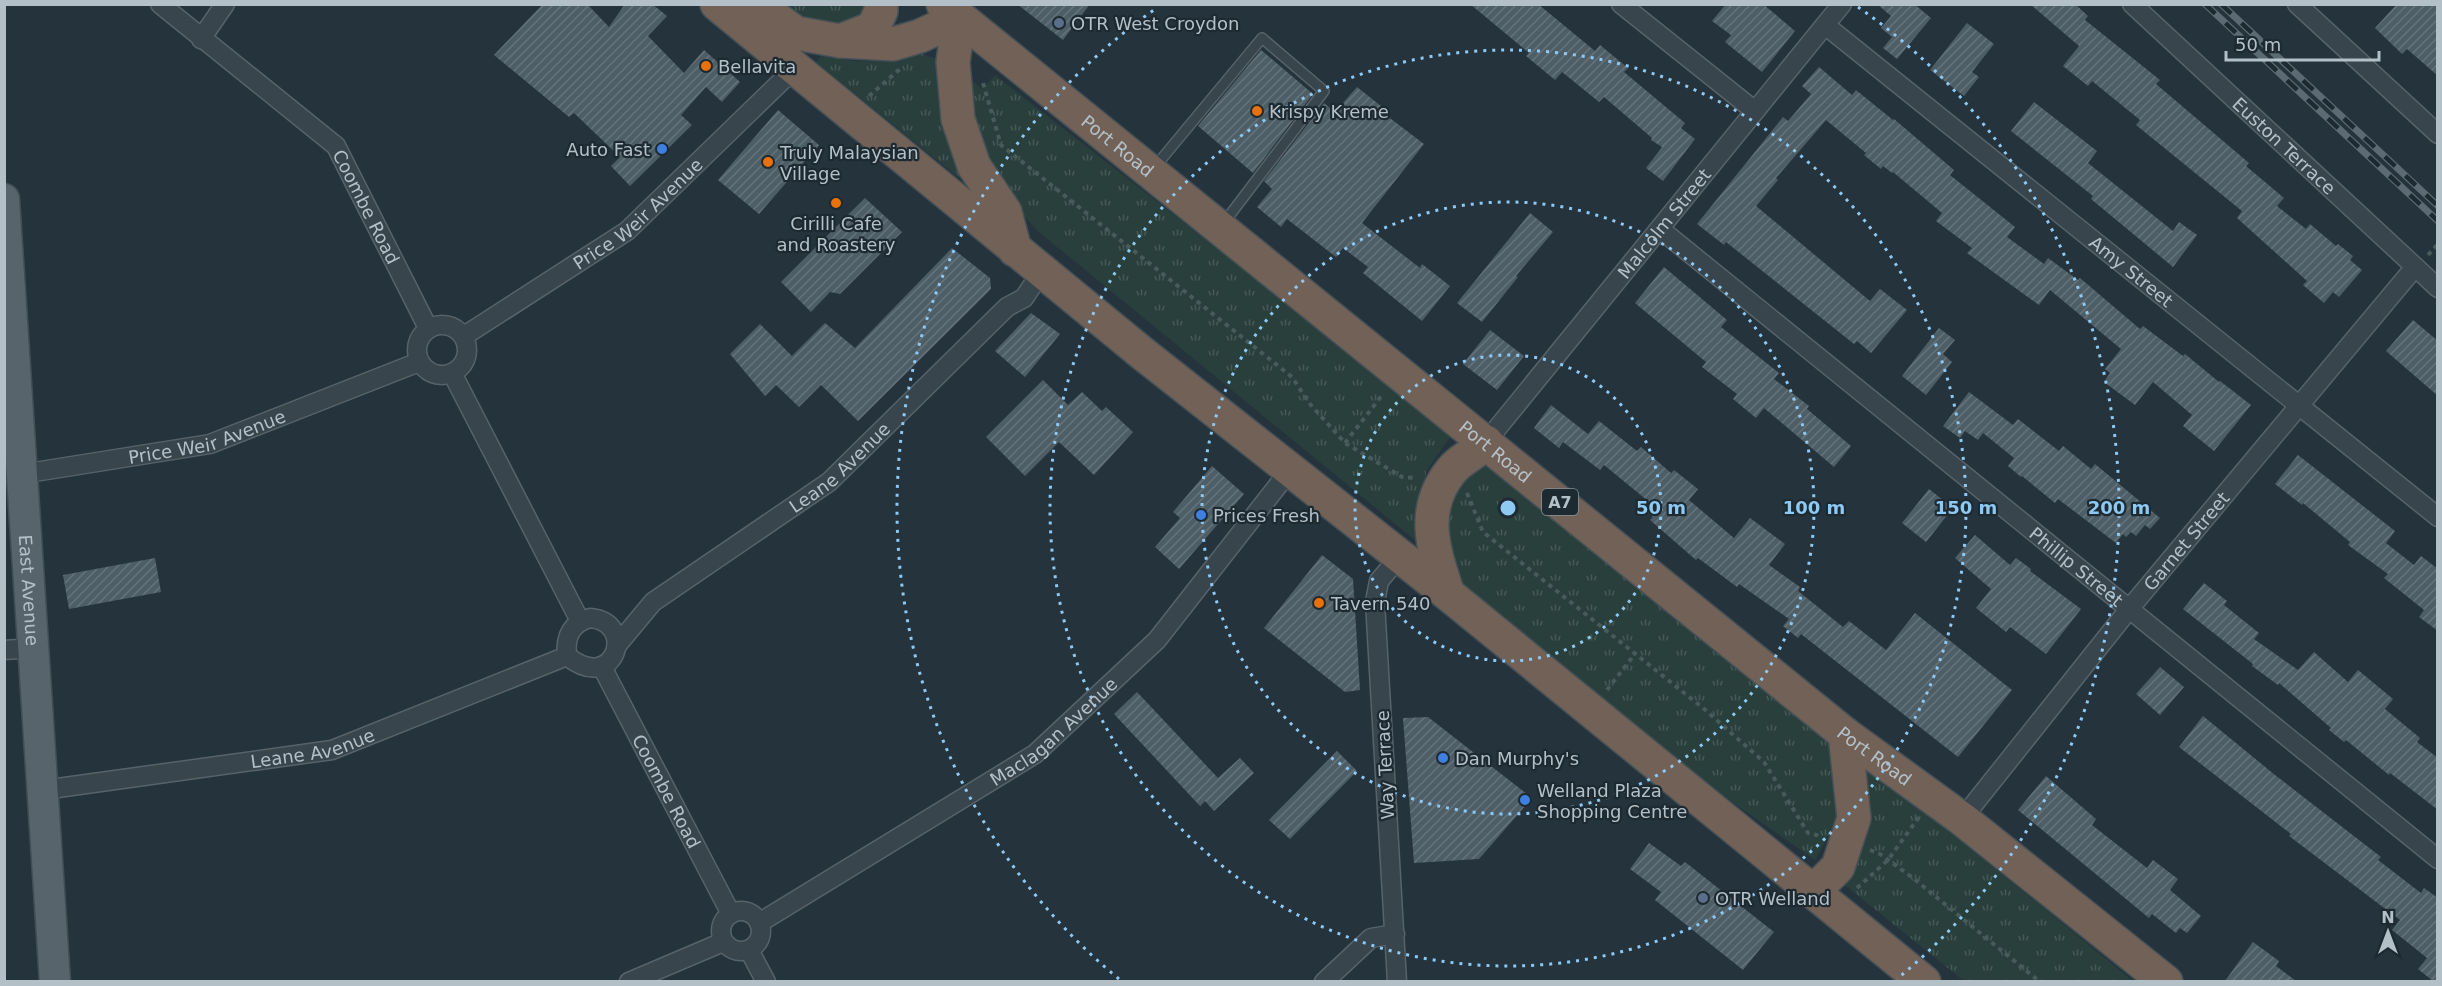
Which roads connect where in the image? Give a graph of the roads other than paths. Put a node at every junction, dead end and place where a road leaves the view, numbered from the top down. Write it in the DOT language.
graph roads {
  1 [pos="160,4"];
  2 [pos="225,4"];
  3 [pos="717,4"];
  4 [pos="756,4"];
  5 [pos="881,4"];
  6 [pos="1621,4"];
  7 [pos="1842,4"];
  8 [pos="2132,4"];
  9 [pos="2297,4"];
  10 [pos="951,11"];
  11 [pos="1825,25"];
  12 [pos="201,39"];
  13 [pos="840,41"];
  14 [pos="794,69"];
  15 [pos="1755,111"];
  16 [pos="2438,134"];
  17 [pos="1150,172"];
  18 [pos="4,199"];
  19 [pos="1220,228"];
  20 [pos="1660,229"];
  21 [pos="1015,250"];
  22 [pos="2421,261"];
  23 [pos="1042,271"];
  24 [pos="2438,288"];
  25 [pos="428,328"];
  26 [pos="464,336"];
  27 [pos="419,362"];
  28 [pos="452,374"];
  29 [pos="2298,405"];
  30 [pos="12,418"];
  31 [pos="1486,442"];
  32 [pos="1290,470"];
  33 [pos="22,474"];
  34 [pos="2438,517"];
  35 [pos="1399,557"];
  36 [pos="1448,594"];
  37 [pos="2130,608"];
  38 [pos="580,621"];
  39 [pos="618,644"];
  40 [pos="19,649"];
  41 [pos="567,656"];
  42 [pos="602,667"];
  43 [pos="1845,734"];
  44 [pos="43,790"];
  45 [pos="1962,819"];
  46 [pos="2438,859"];
  47 [pos="1813,892"];
  48 [pos="731,914"];
  49 [pos="759,923"];
  50 [pos="1395,934"];
  51 [pos="723,942"];
  52 [pos="748,950"];
  53 [pos="55,981"];
  54 [pos="629,981"];
  55 [pos="766,981"];
  56 [pos="1324,981"];
  57 [pos="1397,981"];
  58 [pos="1924,981"];
  59 [pos="2166,981"];
  1 -- 12 [label="street, Coombe Road"];
  2 -- 12 [label="street"];
  3 -- 14 [label="highway"];
  4 -- 13 [label="highway"];
  5 -- 13 [label="highway"];
  6 -- 15 [label="street"];
  7 -- 11 [label="street, Malcolm Street"];
  8 -- 22 [label="street, Euston Terrace"];
  9 -- 16 [label="street"];
  10 -- 13 [label="highway"];
  10 -- 17 [label="highway, Port Road / A7"];
  10 -- 21 [label="highway"];
  11 -- 15 [label="street, Malcolm Street"];
  11 -- 29 [label="street, Amy Street"];
  12 -- 25 [label="street, Coombe Road"];
  14 -- 21 [label="highway"];
  14 -- 26 [label="street, Price Weir Avenue"];
  15 -- 20 [label="street, Malcolm Street"];
  17 -- 19 [label="highway, Port Road / A7"];
  17 -- 19 [label="lane"];
  18 -- 30 [label="main road, East Avenue"];
  19 -- 31 [label="highway, Port Road / A7"];
  20 -- 31 [label="street, Malcolm Street"];
  20 -- 37 [label="street, Phillip Street"];
  21 -- 23 [label="highway"];
  22 -- 24 [label="street, Euston Terrace"];
  22 -- 29 [label="street, Garnet Street"];
  23 -- 32 [label="highway"];
  23 -- 39 [label="street, Leane Avenue"];
  25 -- 26 [label="street"];
  25 -- 27 [label="street"];
  26 -- 28 [label="street"];
  27 -- 28 [label="street"];
  27 -- 33 [label="street, Price Weir Avenue"];
  28 -- 38 [label="street"];
  29 -- 34 [label="street, Amy Street"];
  29 -- 37 [label="street, Garnet Street"];
  30 -- 33 [label="main road, East Avenue"];
  31 -- 36 [label="highway"];
  31 -- 43 [label="highway, Port Road / A7"];
  32 -- 35 [label="highway"];
  32 -- 49 [label="street, Maclagan Avenue"];
  33 -- 40 [label="main road, East Avenue"];
  35 -- 36 [label="highway"];
  35 -- 50 [label="street, Way Terrace"];
  36 -- 47 [label="highway"];
  37 -- 45 [label="street, Garnet Street"];
  37 -- 46 [label="street, Phillip Street"];
  38 -- 39 [label="street"];
  38 -- 41 [label="street"];
  39 -- 42 [label="street"];
  40 -- 44 [label="main road, East Avenue"];
  41 -- 42 [label="street"];
  41 -- 44 [label="street, Leane Avenue"];
  42 -- 48 [label="street, Coombe Road"];
  43 -- 45 [label="highway, Port Road / A7"];
  43 -- 47 [label="highway"];
  44 -- 53 [label="main road, East Avenue"];
  45 -- 59 [label="highway, Port Road / A7"];
  47 -- 58 [label="highway"];
  48 -- 49 [label="street"];
  48 -- 51 [label="street"];
  49 -- 52 [label="street"];
  50 -- 56 [label="street"];
  50 -- 57 [label="street, Way Terrace"];
  51 -- 52 [label="street"];
  51 -- 54 [label="street"];
  52 -- 55 [label="street"];
}
